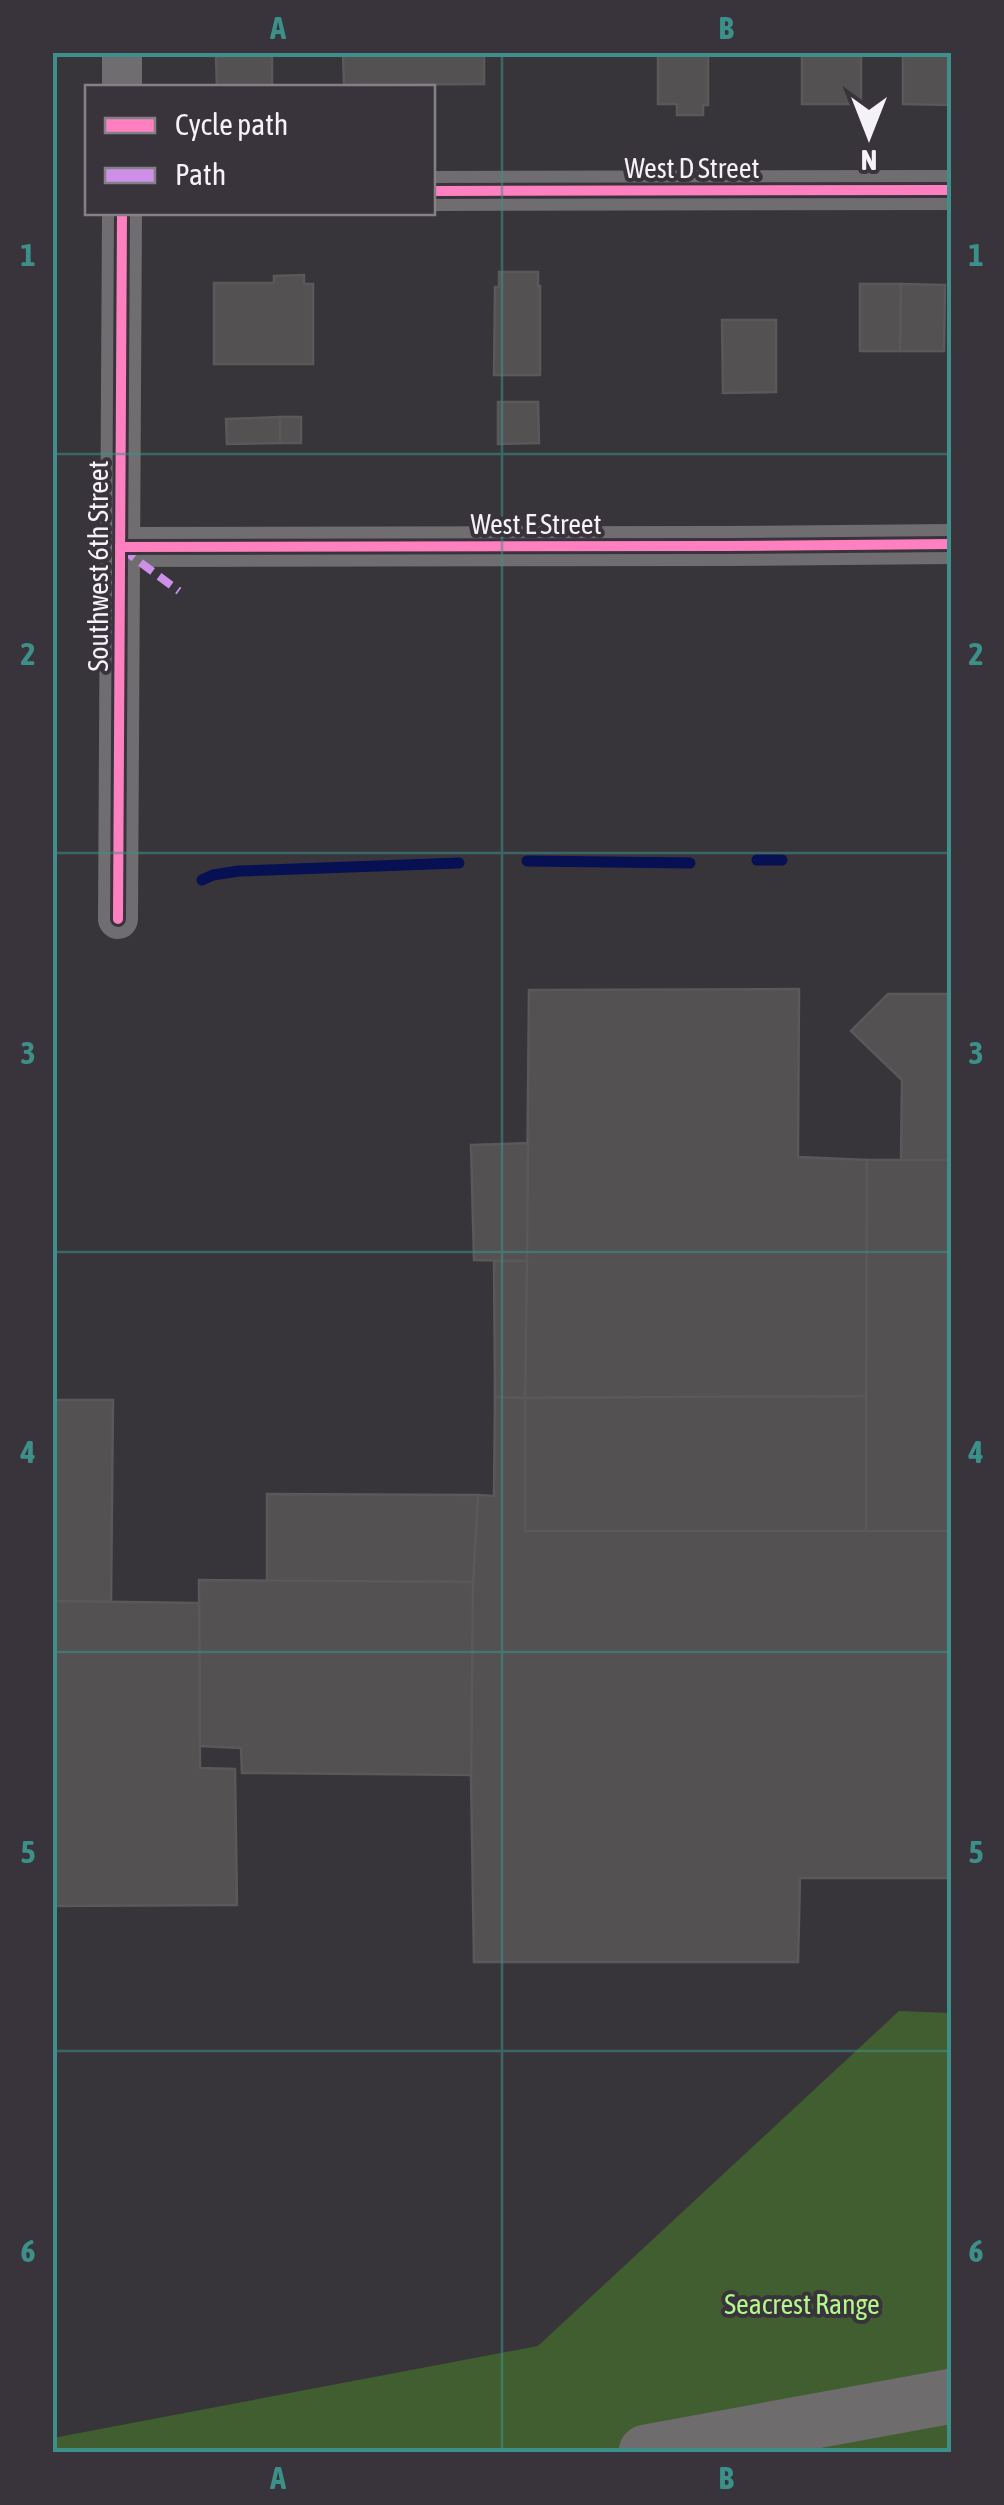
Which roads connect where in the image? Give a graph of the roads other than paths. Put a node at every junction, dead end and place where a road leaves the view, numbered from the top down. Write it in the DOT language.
graph roads {
  1 [pos="122,52"];
  2 [pos="122,85"];
  3 [pos="952,190"];
  4 [pos="435,191"];
  5 [pos="122,215"];
  6 [pos="952,544"];
  7 [pos="120,547"];
  8 [pos="118,919"];
  9 [pos="952,2396"];
  10 [pos="646,2452"];
  1 -- 2 [label="street"];
  3 -- 4 [label="street, West D Street"];
  5 -- 7 [label="street, Southwest 6th Street"];
  6 -- 7 [label="street, West E Street"];
  7 -- 8 [label="street, Southwest 6th Street"];
  9 -- 10 [label="highway"];
}
